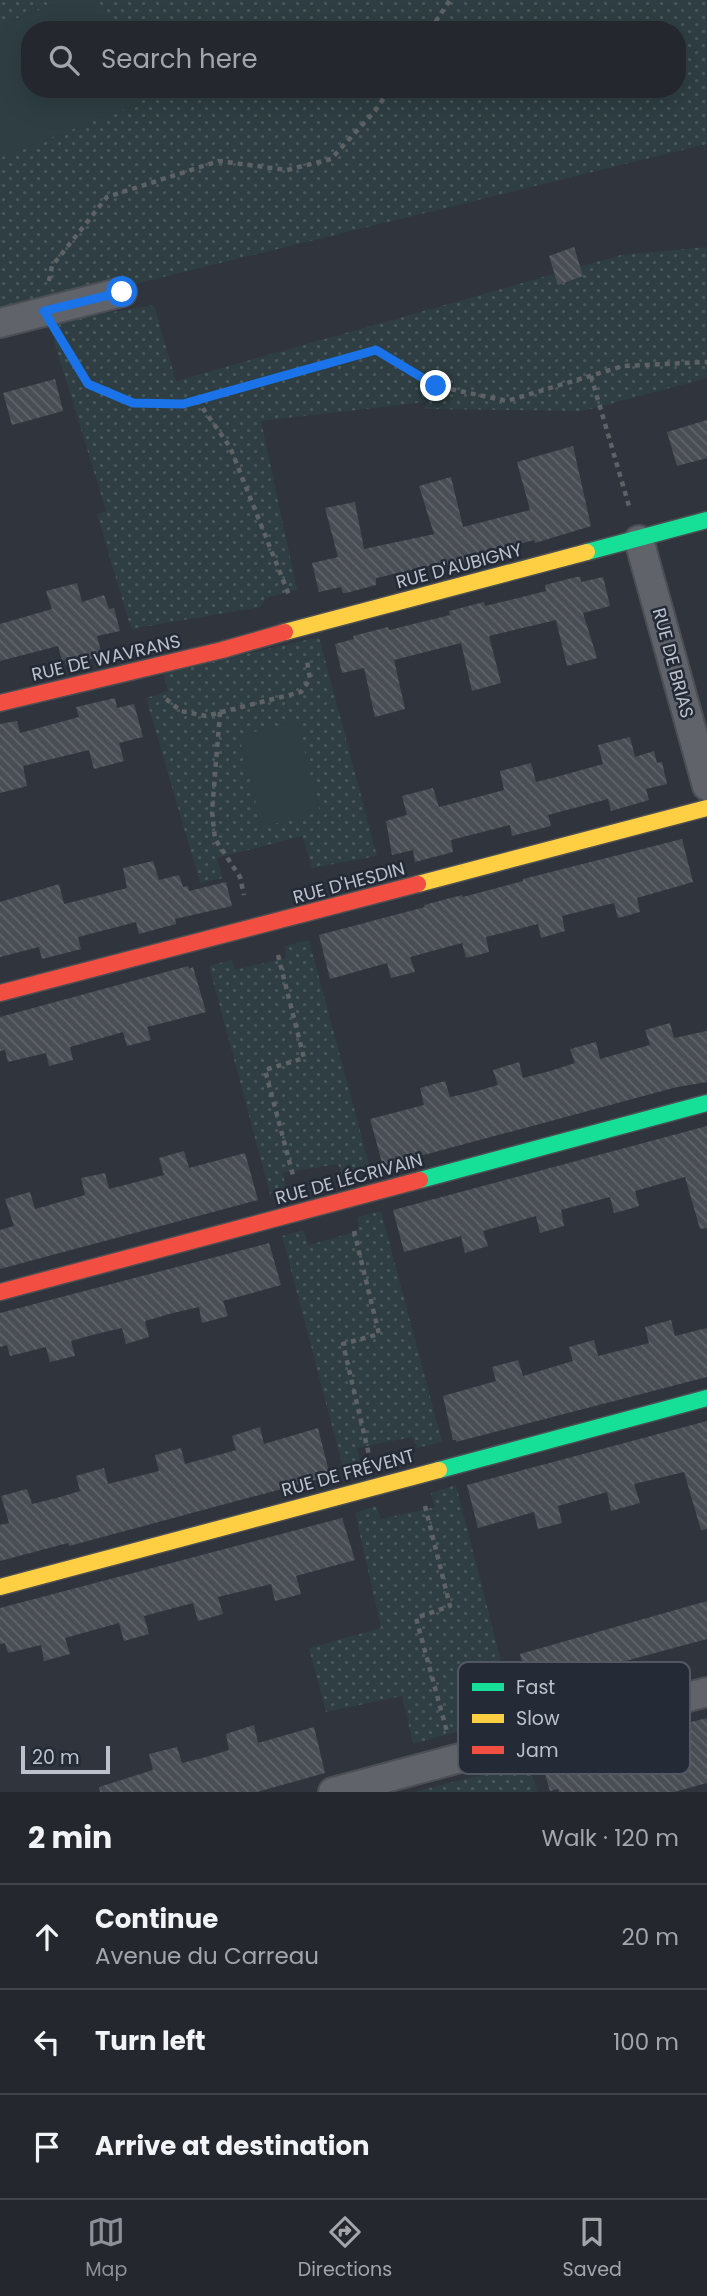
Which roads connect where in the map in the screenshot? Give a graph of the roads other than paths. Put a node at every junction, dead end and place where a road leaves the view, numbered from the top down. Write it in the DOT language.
graph roads {
  1 [pos="122,292"];
  2 [pos="0,323"];
  3 [pos="707,520"];
  4 [pos="639,540"];
  5 [pos="222,650"];
  6 [pos="0,703"];
  7 [pos="707,786"];
  8 [pos="707,808"];
  9 [pos="0,993"];
  10 [pos="707,1103"];
  11 [pos="0,1292"];
  12 [pos="707,1398"];
  13 [pos="0,1587"];
  14 [pos="707,1692"];
  15 [pos="690,1697"];
  16 [pos="458,1759"];
  17 [pos="333,1792"];
  1 -- 2 [label="street"];
  3 -- 4 [label="street, RUE D'AUBIGNY"];
  4 -- 5 [label="street, RUE D'AUBIGNY"];
  4 -- 7 [label="street, RUE DE BRIAS"];
  5 -- 6 [label="street, RUE DE WAVRANS"];
  8 -- 9 [label="street, RUE D'HESDIN"];
  10 -- 11 [label="street, RUE DE LÉCRIVAIN"];
  12 -- 13 [label="street, RUE DE FRÉVENT"];
  14 -- 15 [label="street"];
  16 -- 17 [label="street"];
}
